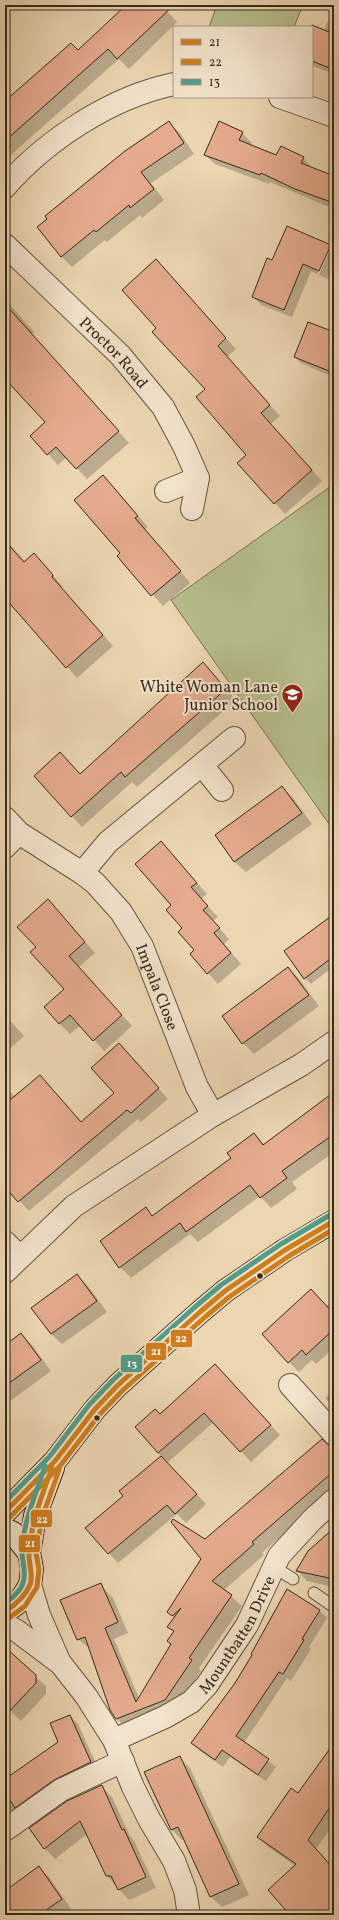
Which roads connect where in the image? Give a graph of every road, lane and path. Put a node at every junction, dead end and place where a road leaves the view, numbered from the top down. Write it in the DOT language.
graph roads {
  1 [pos="173,84"];
  2 [pos="285,98"];
  3 [pos="334,116"];
  4 [pos="5,187"];
  5 [pos="5,245"];
  6 [pos="198,478"];
  7 [pos="166,491"];
  8 [pos="192,509"];
  9 [pos="234,738"];
  10 [pos="202,765"];
  11 [pos="222,790"];
  12 [pos="10,833"];
  13 [pos="82,873"];
  14 [pos="334,1042"];
  15 [pos="213,1115"];
  16 [pos="334,1221"];
  17 [pos="13,1250"];
  18 [pos="5,1272"];
  19 [pos="298,1390"];
  20 [pos="334,1434"];
  21 [pos="55,1461"];
  22 [pos="334,1500"];
  23 [pos="5,1512"];
  24 [pos="5,1529"];
  25 [pos="29,1553"];
  26 [pos="274,1567"];
  27 [pos="293,1579"];
  28 [pos="30,1585"];
  29 [pos="314,1593"];
  30 [pos="334,1607"];
  31 [pos="5,1612"];
  32 [pos="5,1624"];
  33 [pos="61,1664"];
  34 [pos="114,1740"];
  35 [pos="123,1761"];
  36 [pos="5,1830"];
  37 [pos="189,1915"];
  1 -- 4 [label="street"];
  2 -- 3 [label="street"];
  5 -- 6 [label="street, Proctor Road"];
  6 -- 7 [label="street"];
  6 -- 8 [label="street"];
  9 -- 10 [label="street"];
  10 -- 11 [label="street"];
  10 -- 13 [label="street"];
  12 -- 13 [label="street, Impala Close"];
  13 -- 15 [label="street, Impala Close"];
  14 -- 15 [label="street"];
  15 -- 17 [label="street"];
  16 -- 21 [label="street"];
  17 -- 18 [label="street"];
  19 -- 20 [label="street"];
  21 -- 23 [label="street"];
  21 -- 25 [label="street"];
  22 -- 26 [label="street, Mountbatten Drive"];
  24 -- 25 [label="street"];
  25 -- 28 [label="street"];
  26 -- 27 [label="lane"];
  26 -- 34 [label="street, Mountbatten Drive"];
  28 -- 31 [label="street"];
  28 -- 33 [label="street"];
  29 -- 30 [label="lane"];
  32 -- 33 [label="street"];
  33 -- 34 [label="street"];
  34 -- 35 [label="street"];
  35 -- 36 [label="street"];
  35 -- 37 [label="street"];
}
